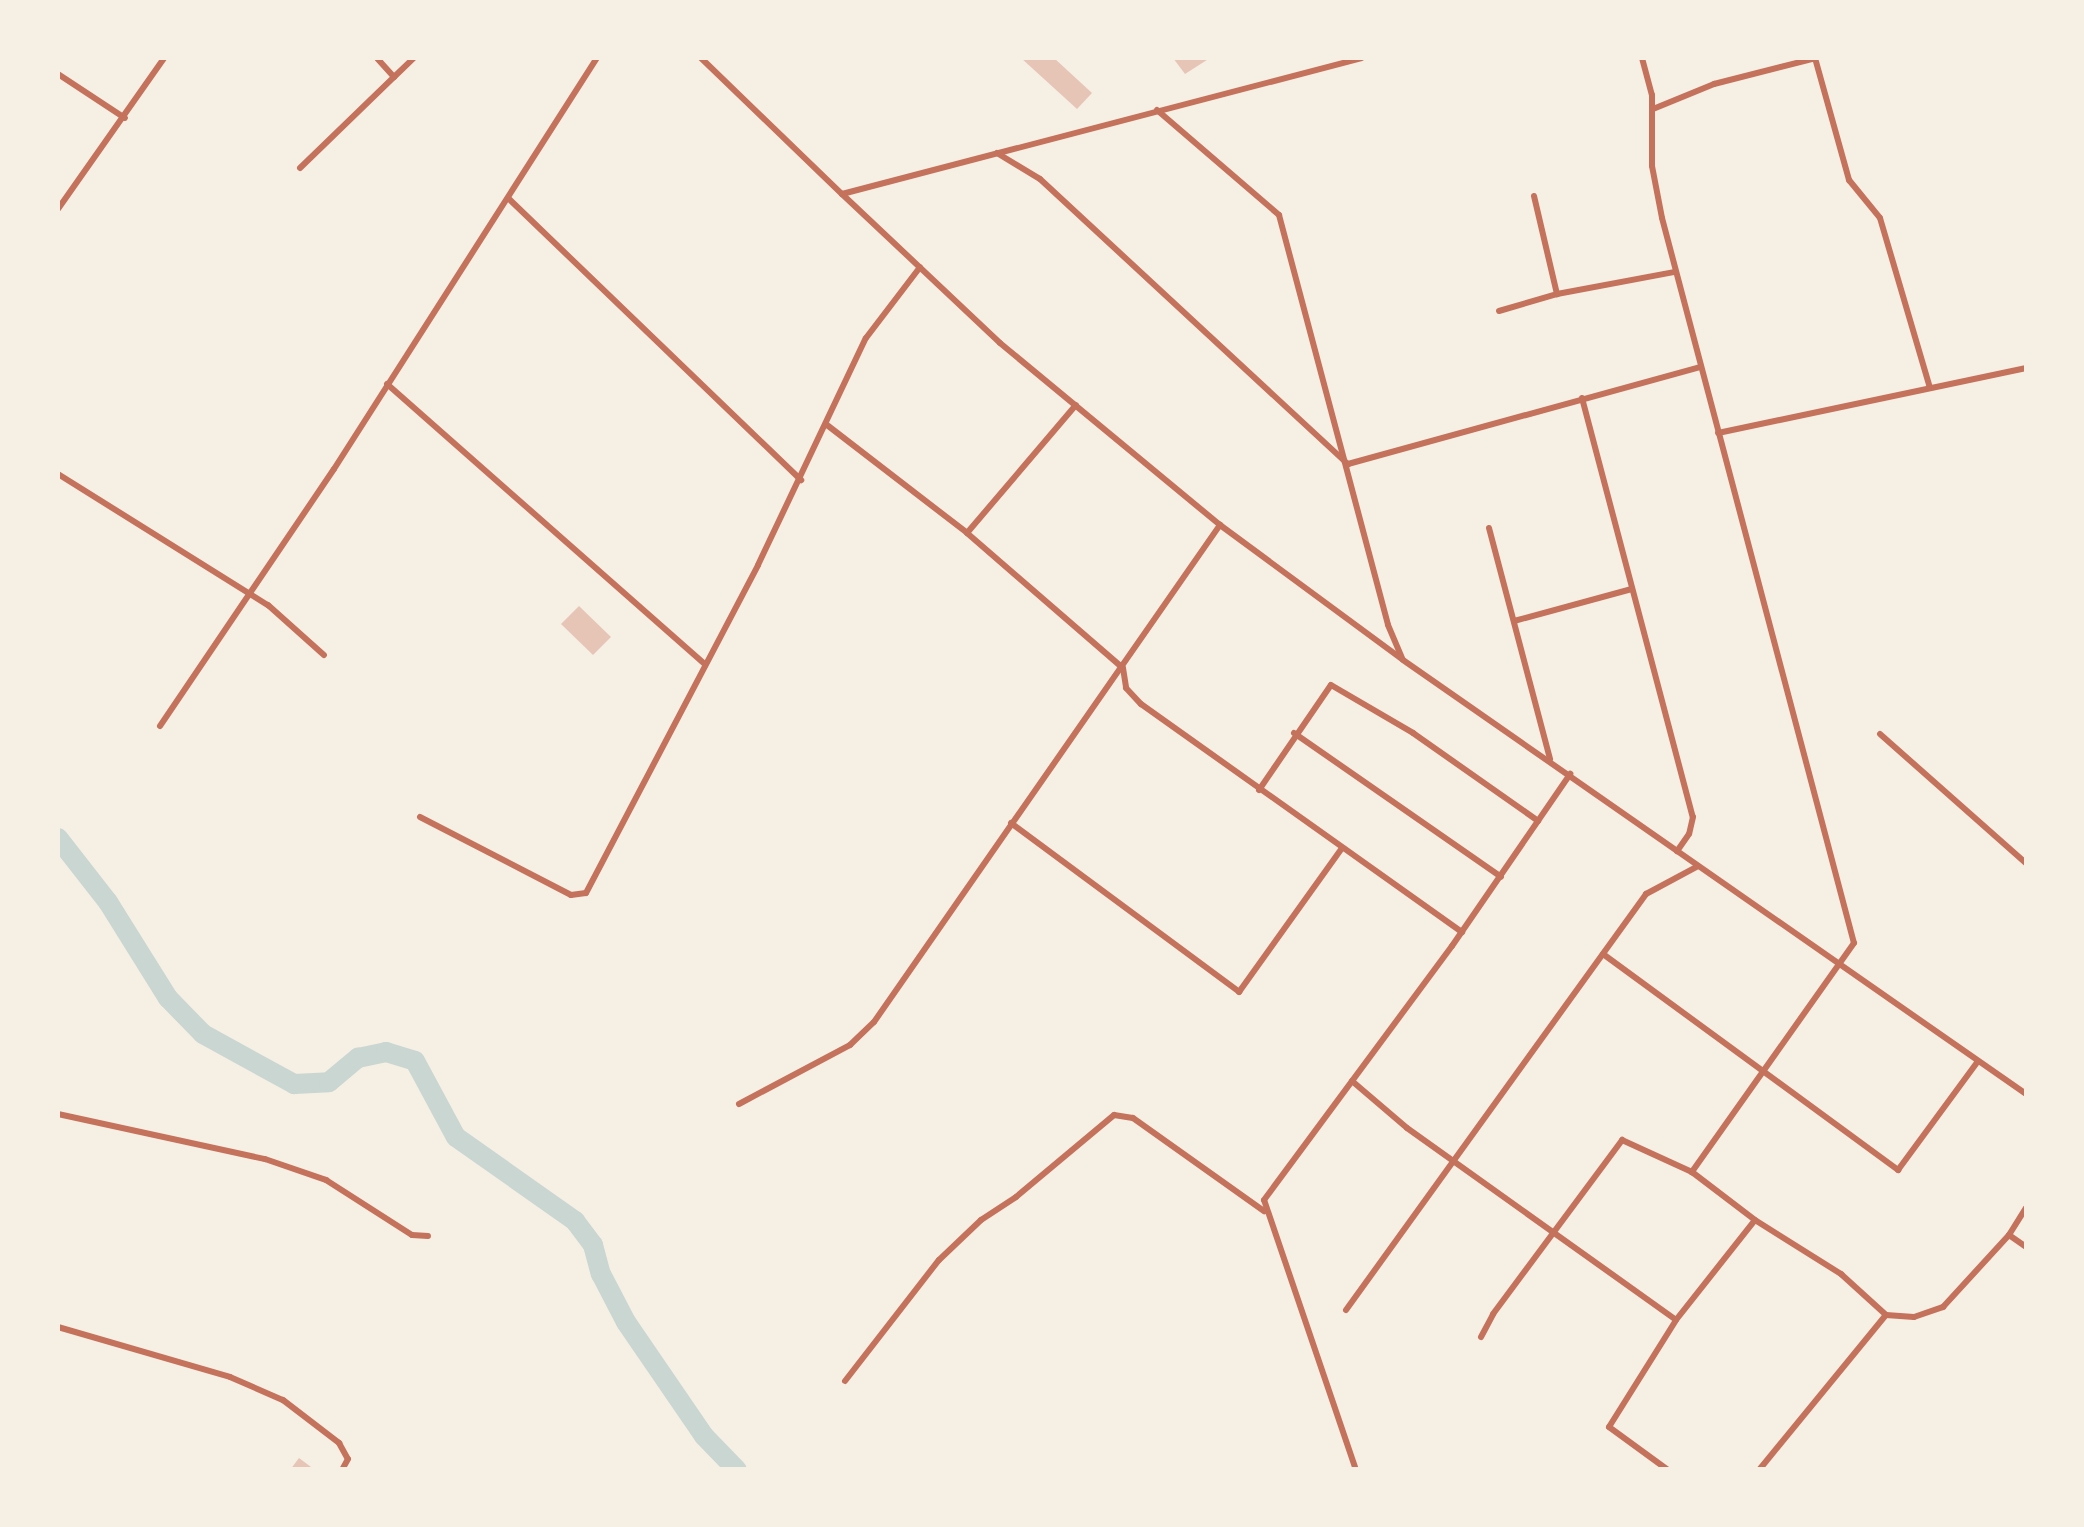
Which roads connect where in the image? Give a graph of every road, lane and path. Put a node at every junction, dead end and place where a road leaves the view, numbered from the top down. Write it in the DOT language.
graph roads {
  1 [pos="164,58"];
  2 [pos="377,58"];
  3 [pos="414,58"];
  4 [pos="597,58"];
  5 [pos="701,58"];
  6 [pos="1362,58"];
  7 [pos="1642,58"];
  8 [pos="1815,58"];
  9 [pos="58,74"];
  10 [pos="394,78"];
  11 [pos="1156,109"];
  12 [pos="1653,109"];
  13 [pos="125,118"];
  14 [pos="998,153"];
  15 [pos="300,168"];
  16 [pos="842,194"];
  17 [pos="1534,196"];
  18 [pos="508,198"];
  19 [pos="58,209"];
  20 [pos="920,267"];
  21 [pos="1676,272"];
  22 [pos="1558,294"];
  23 [pos="1500,311"];
  24 [pos="1700,366"];
  25 [pos="2026,368"];
  26 [pos="386,384"];
  27 [pos="1930,388"];
  28 [pos="1582,398"];
  29 [pos="1076,405"];
  30 [pos="827,425"];
  31 [pos="1718,433"];
  32 [pos="1348,464"];
  33 [pos="58,474"];
  34 [pos="801,480"];
  35 [pos="1220,525"];
  36 [pos="1489,528"];
  37 [pos="967,533"];
  38 [pos="1632,589"];
  39 [pos="248,592"];
  40 [pos="1514,622"];
  41 [pos="324,655"];
  42 [pos="1403,660"];
  43 [pos="704,663"];
  44 [pos="1122,668"];
  45 [pos="160,726"];
  46 [pos="1294,733"];
  47 [pos="1880,734"];
  48 [pos="1551,760"];
  49 [pos="1570,774"];
  50 [pos="1260,790"];
  51 [pos="420,816"];
  52 [pos="1538,821"];
  53 [pos="1011,823"];
  54 [pos="1342,848"];
  55 [pos="1676,851"];
  56 [pos="2026,863"];
  57 [pos="1698,866"];
  58 [pos="1501,876"];
  59 [pos="1462,932"];
  60 [pos="1602,954"];
  61 [pos="1840,964"];
  62 [pos="1978,1061"];
  63 [pos="1764,1072"];
  64 [pos="1352,1082"];
  65 [pos="2026,1094"];
  66 [pos="739,1104"];
  67 [pos="58,1114"];
  68 [pos="1455,1158"];
  69 [pos="1692,1172"];
  70 [pos="2026,1208"];
  71 [pos="1266,1212"];
  72 [pos="1756,1220"];
  73 [pos="1552,1232"];
  74 [pos="2009,1235"];
  75 [pos="428,1236"];
  76 [pos="2026,1247"];
  77 [pos="1346,1310"];
  78 [pos="1886,1314"];
  79 [pos="1676,1320"];
  80 [pos="58,1327"];
  81 [pos="1481,1338"];
  82 [pos="845,1381"];
  83 [pos="342,1470"];
  84 [pos="1356,1470"];
  85 [pos="1668,1470"];
  86 [pos="1759,1470"];
  1 -- 13 [label="street"];
  2 -- 10 [label="street"];
  3 -- 10 [label="street"];
  4 -- 18 [label="street"];
  5 -- 16 [label="street"];
  6 -- 11 [label="street"];
  7 -- 12 [label="street"];
  8 -- 12 [label="street"];
  8 -- 27 [label="street"];
  9 -- 13 [label="street"];
  10 -- 15 [label="street"];
  11 -- 14 [label="street"];
  11 -- 32 [label="street"];
  12 -- 21 [label="street"];
  13 -- 19 [label="street"];
  14 -- 16 [label="street"];
  14 -- 32 [label="street"];
  16 -- 20 [label="street"];
  17 -- 22 [label="street"];
  18 -- 26 [label="street"];
  18 -- 34 [label="street"];
  20 -- 29 [label="street"];
  20 -- 30 [label="street"];
  21 -- 22 [label="street"];
  21 -- 24 [label="street"];
  22 -- 23 [label="street"];
  24 -- 28 [label="street"];
  24 -- 31 [label="street"];
  25 -- 27 [label="street"];
  26 -- 39 [label="street"];
  26 -- 43 [label="street"];
  27 -- 31 [label="street"];
  28 -- 32 [label="street"];
  28 -- 38 [label="street"];
  29 -- 35 [label="street"];
  29 -- 37 [label="street"];
  30 -- 34 [label="street"];
  30 -- 37 [label="street"];
  31 -- 61 [label="street"];
  32 -- 42 [label="street"];
  33 -- 39 [label="street"];
  34 -- 43 [label="street"];
  35 -- 42 [label="street"];
  35 -- 44 [label="street"];
  36 -- 40 [label="street"];
  37 -- 44 [label="street"];
  38 -- 40 [label="street"];
  38 -- 55 [label="street"];
  39 -- 41 [label="street"];
  39 -- 45 [label="street"];
  40 -- 48 [label="street"];
  42 -- 48 [label="street"];
  43 -- 51 [label="street"];
  44 -- 50 [label="street"];
  44 -- 53 [label="street"];
  46 -- 50 [label="street"];
  46 -- 52 [label="street"];
  46 -- 58 [label="street"];
  47 -- 56 [label="street"];
  48 -- 49 [label="street"];
  49 -- 52 [label="street"];
  49 -- 55 [label="street"];
  50 -- 54 [label="street"];
  52 -- 58 [label="street"];
  53 -- 54 [label="street"];
  53 -- 66 [label="street"];
  54 -- 59 [label="street"];
  55 -- 57 [label="street"];
  57 -- 60 [label="street"];
  57 -- 61 [label="street"];
  58 -- 59 [label="street"];
  59 -- 64 [label="street"];
  60 -- 63 [label="street"];
  60 -- 68 [label="street"];
  61 -- 62 [label="street"];
  61 -- 63 [label="street"];
  62 -- 63 [label="street"];
  62 -- 65 [label="street"];
  63 -- 69 [label="street"];
  64 -- 68 [label="street"];
  64 -- 71 [label="street"];
  67 -- 75 [label="street"];
  68 -- 73 [label="street"];
  68 -- 77 [label="street"];
  69 -- 72 [label="street"];
  69 -- 73 [label="street"];
  70 -- 74 [label="street"];
  71 -- 82 [label="street"];
  71 -- 84 [label="street"];
  72 -- 78 [label="street"];
  72 -- 79 [label="street"];
  73 -- 79 [label="street"];
  73 -- 81 [label="street"];
  74 -- 76 [label="street"];
  74 -- 78 [label="street"];
  78 -- 86 [label="street"];
  79 -- 85 [label="street"];
  80 -- 83 [label="street"];
}
